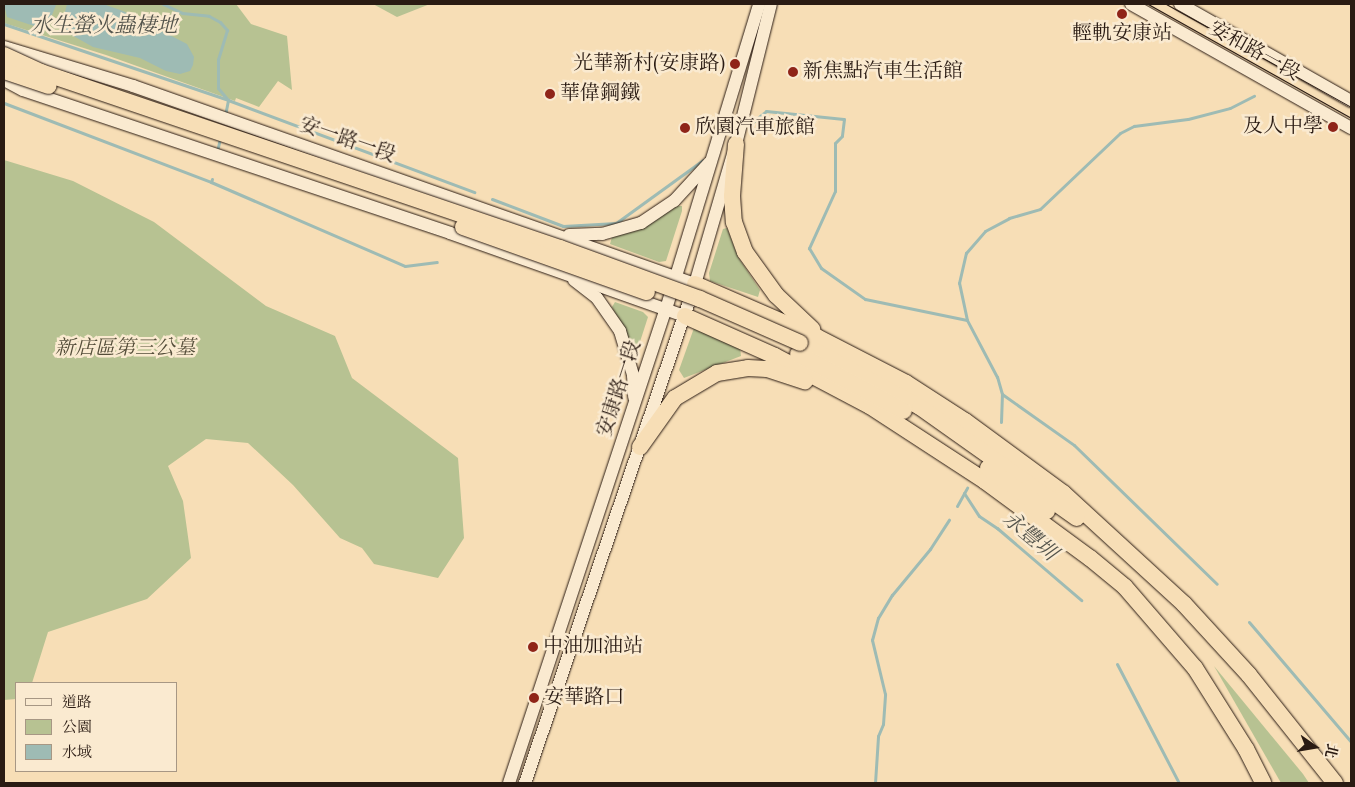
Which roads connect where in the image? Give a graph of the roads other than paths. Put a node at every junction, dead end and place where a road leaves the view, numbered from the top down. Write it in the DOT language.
graph roads {
  1 [pos="759,4"];
  2 [pos="771,4"];
  3 [pos="1131,4"];
  4 [pos="1180,4"];
  5 [pos="4,47"];
  6 [pos="4,55"];
  7 [pos="4,71"];
  8 [pos="4,80"];
  9 [pos="1351,101"];
  10 [pos="1351,128"];
  11 [pos="736,144"];
  12 [pos="713,157"];
  13 [pos="480,208"];
  14 [pos="558,235"];
  15 [pos="468,239"];
  16 [pos="564,273"];
  17 [pos="676,277"];
  18 [pos="696,284"];
  19 [pos="666,309"];
  20 [pos="685,316"];
  21 [pos="798,348"];
  22 [pos="841,348"];
  23 [pos="635,404"];
  24 [pos="870,406"];
  25 [pos="640,447"];
  26 [pos="1148,568"];
  27 [pos="1125,587"];
  28 [pos="509,783"];
  29 [pos="525,783"];
  30 [pos="1263,783"];
  31 [pos="1335,783"];
  1 -- 12 [label="main road, 安康路一段"];
  2 -- 11 [label="main road, 安康路一段"];
  3 -- 10 [label="main road, 安和路一段"];
  4 -- 9 [label="main road, 安和路一段"];
  5 -- 13 [label="main road, 安一路一段"];
  6 -- 21 [label="highway, bridge"];
  7 -- 21 [label="highway, bridge"];
  8 -- 15 [label="main road"];
  11 -- 18 [label="main road, 安康路一段"];
  11 -- 22 [label="highway"];
  12 -- 14 [label="main road"];
  12 -- 17 [label="main road, 安康路一段"];
  13 -- 14 [label="main road, 安一路一段"];
  13 -- 15 [label="main road"];
  14 -- 17 [label="main road, 安一路一段"];
  15 -- 16 [label="main road"];
  16 -- 19 [label="main road"];
  16 -- 23 [label="main road"];
  17 -- 18 [label="main road, 安一路一段"];
  17 -- 19 [label="main road, 安康路一段"];
  18 -- 20 [label="main road, 安康路一段"];
  18 -- 22 [label="highway"];
  19 -- 20 [label="main road"];
  19 -- 23 [label="main road, 安康路一段"];
  20 -- 24 [label="highway"];
  20 -- 25 [label="main road, 安康路一段"];
  21 -- 26 [label="highway"];
  21 -- 27 [label="highway"];
  22 -- 26 [label="highway"];
  23 -- 28 [label="main road, 安康路一段"];
  24 -- 25 [label="highway"];
  24 -- 27 [label="highway"];
  25 -- 29 [label="main road, 安康路一段"];
  26 -- 31 [label="highway"];
  27 -- 30 [label="highway"];
}
